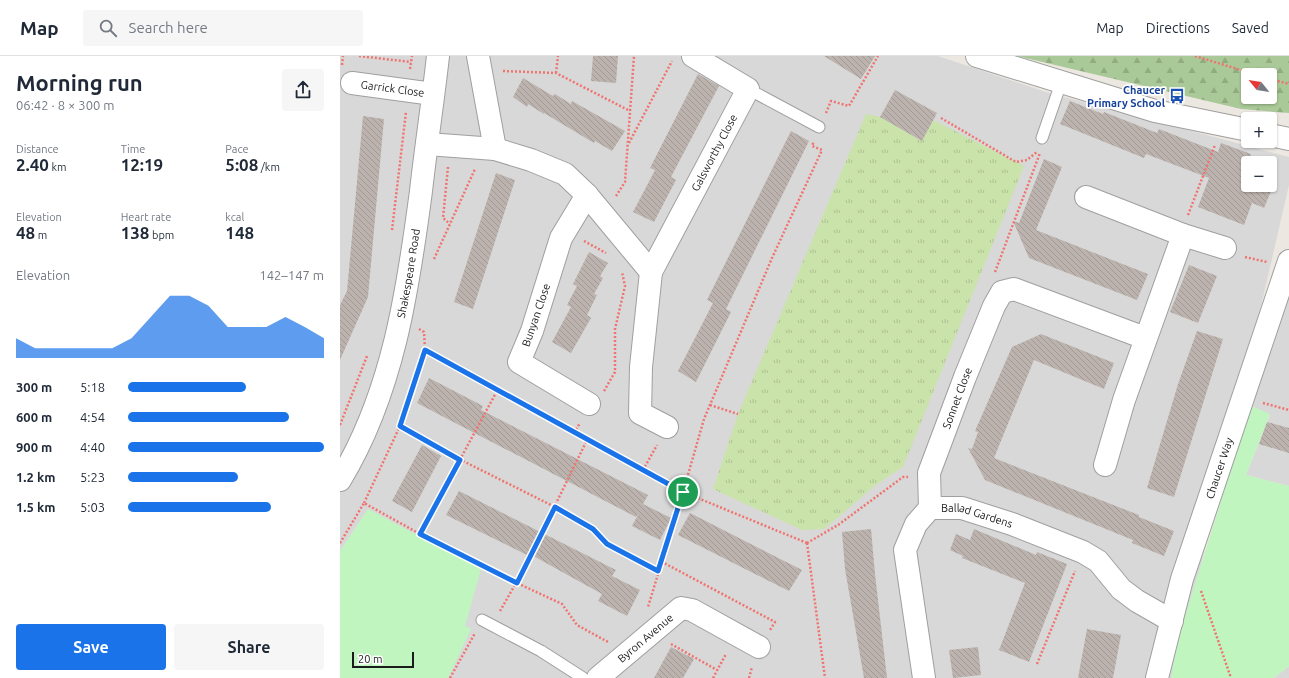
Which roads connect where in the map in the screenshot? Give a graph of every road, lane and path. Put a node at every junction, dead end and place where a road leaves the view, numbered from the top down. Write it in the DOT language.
graph roads {
  1 [pos="359,56"];
  2 [pos="438,56"];
  3 [pos="558,56"];
  4 [pos="634,56"];
  5 [pos="674,56"];
  6 [pos="693,56"];
  7 [pos="878,56"];
  8 [pos="977,56"];
  9 [pos="1195,56"];
  10 [pos="411,62"];
  11 [pos="479,63"];
  12 [pos="1241,70"];
  13 [pos="556,73"];
  14 [pos="1277,81"];
  15 [pos="352,82"];
  16 [pos="1061,83"];
  17 [pos="1289,84"];
  18 [pos="748,89"];
  19 [pos="408,90"];
  20 [pos="434,94"];
  21 [pos="630,111"];
  22 [pos="940,118"];
  23 [pos="1223,124"];
  24 [pos="819,127"];
  25 [pos="1241,128"];
  26 [pos="1277,136"];
  27 [pos="1289,139"];
  28 [pos="427,144"];
  29 [pos="1041,144"];
  30 [pos="450,146"];
  31 [pos="628,146"];
  32 [pos="495,149"];
  33 [pos="477,164"];
  34 [pos="587,195"];
  35 [pos="1086,197"];
  36 [pos="604,214"];
  37 [pos="450,224"];
  38 [pos="565,231"];
  39 [pos="1182,234"];
  40 [pos="391,235"];
  41 [pos="1222,248"];
  42 [pos="610,255"];
  43 [pos="432,263"];
  44 [pos="1288,264"];
  45 [pos="621,267"];
  46 [pos="651,272"];
  47 [pos="1002,292"];
  48 [pos="424,332"];
  49 [pos="1146,338"];
  50 [pos="425,350"];
  51 [pos="367,355"];
  52 [pos="498,389"];
  53 [pos="1244,397"];
  54 [pos="590,404"];
  55 [pos="710,405"];
  56 [pos="1289,410"];
  57 [pos="738,414"];
  58 [pos="340,425"];
  59 [pos="400,426"];
  60 [pos="667,427"];
  61 [pos="587,440"];
  62 [pos="460,460"];
  63 [pos="1105,464"];
  64 [pos="343,467"];
  65 [pos="643,470"];
  66 [pos="929,473"];
  67 [pos="683,492"];
  68 [pos="364,503"];
  69 [pos="555,507"];
  70 [pos="930,508"];
  71 [pos="420,534"];
  72 [pos="340,535"];
  73 [pos="344,538"];
  74 [pos="340,543"];
  75 [pos="807,543"];
  76 [pos="1083,552"];
  77 [pos="658,571"];
  78 [pos="517,583"];
  79 [pos="1201,590"];
  80 [pos="648,608"];
  81 [pos="482,620"];
  82 [pos="1172,621"];
  83 [pos="775,622"];
  84 [pos="492,626"];
  85 [pos="475,633"];
  86 [pos="651,634"];
  87 [pos="737,635"];
  88 [pos="759,647"];
  89 [pos="628,653"];
  90 [pos="1037,664"];
  91 [pos="717,670"];
  92 [pos="450,678"];
  93 [pos="583,678"];
  94 [pos="598,678"];
  95 [pos="713,678"];
  96 [pos="825,678"];
  97 [pos="924,678"];
  98 [pos="1157,678"];
  99 [pos="1231,678"];
  1 -- 10 [label="path"];
  2 -- 20 [label="street, Shakespeare Road"];
  3 -- 13 [label="path"];
  4 -- 21 [label="path"];
  5 -- 31 [label="path"];
  6 -- 18 [label="street"];
  7 -- 24 [label="path"];
  8 -- 16 [label="street"];
  9 -- 12 [label="path"];
  11 -- 13 [label="path"];
  11 -- 32 [label="street"];
  13 -- 21 [label="path"];
  14 -- 17 [label="path"];
  15 -- 19 [label="street, Garrick Close"];
  16 -- 23 [label="street"];
  16 -- 29 [label="lane"];
  18 -- 24 [label="lane"];
  18 -- 46 [label="street, Galsworthy Close"];
  19 -- 20 [label="street, Garrick Close"];
  19 -- 40 [label="path"];
  20 -- 28 [label="street, Shakespeare Road"];
  21 -- 31 [label="path"];
  22 -- 29 [label="path"];
  23 -- 25 [label="street"];
  23 -- 39 [label="path"];
  24 -- 55 [label="path"];
  26 -- 27 [label="street"];
  28 -- 30 [label="street"];
  28 -- 64 [label="street, Shakespeare Road"];
  29 -- 47 [label="path"];
  30 -- 32 [label="street"];
  30 -- 37 [label="path"];
  31 -- 36 [label="path"];
  32 -- 34 [label="street"];
  33 -- 37 [label="path"];
  34 -- 36 [label="street"];
  34 -- 38 [label="street, Bunyan Close"];
  35 -- 39 [label="street"];
  36 -- 46 [label="street"];
  37 -- 43 [label="path"];
  38 -- 42 [label="path"];
  38 -- 54 [label="street, Bunyan Close"];
  39 -- 41 [label="street"];
  39 -- 49 [label="street"];
  41 -- 44 [label="path"];
  44 -- 53 [label="street, Chaucer Way"];
  45 -- 54 [label="path"];
  46 -- 60 [label="street, Galsworthy Close"];
  47 -- 49 [label="street"];
  47 -- 66 [label="street, Sonnet Close"];
  48 -- 50 [label="path"];
  49 -- 63 [label="street"];
  50 -- 52 [label="path"];
  50 -- 59 [label="path"];
  51 -- 58 [label="path"];
  52 -- 61 [label="path"];
  52 -- 62 [label="path"];
  53 -- 56 [label="path"];
  53 -- 82 [label="street, Chaucer Way"];
  55 -- 57 [label="path"];
  55 -- 67 [label="path"];
  59 -- 62 [label="path"];
  59 -- 68 [label="path"];
  60 -- 65 [label="path"];
  61 -- 65 [label="path"];
  61 -- 69 [label="path"];
  62 -- 69 [label="path"];
  62 -- 71 [label="path"];
  65 -- 67 [label="path"];
  66 -- 70 [label="street, Sonnet Close"];
  66 -- 75 [label="path"];
  67 -- 75 [label="path"];
  67 -- 77 [label="path"];
  68 -- 71 [label="path"];
  68 -- 73 [label="path"];
  69 -- 77 [label="path"];
  69 -- 78 [label="path"];
  70 -- 76 [label="street, Ballad Gardens"];
  70 -- 97 [label="street, Ballad Gardens"];
  71 -- 78 [label="path"];
  72 -- 73 [label="path"];
  73 -- 74 [label="path"];
  75 -- 96 [label="path"];
  76 -- 82 [label="street, Ballad Gardens"];
  76 -- 90 [label="path"];
  77 -- 80 [label="path"];
  77 -- 83 [label="path"];
  78 -- 84 [label="path"];
  78 -- 89 [label="path"];
  79 -- 99 [label="path"];
  81 -- 84 [label="lane"];
  82 -- 98 [label="street, Chaucer Way"];
  84 -- 93 [label="lane"];
  85 -- 92 [label="path"];
  86 -- 87 [label="street, Byron Avenue"];
  86 -- 89 [label="street, Byron Avenue"];
  86 -- 91 [label="path"];
  87 -- 88 [label="street, Byron Avenue"];
  87 -- 91 [label="path"];
  89 -- 94 [label="street, Byron Avenue"];
  91 -- 95 [label="path"];
}
